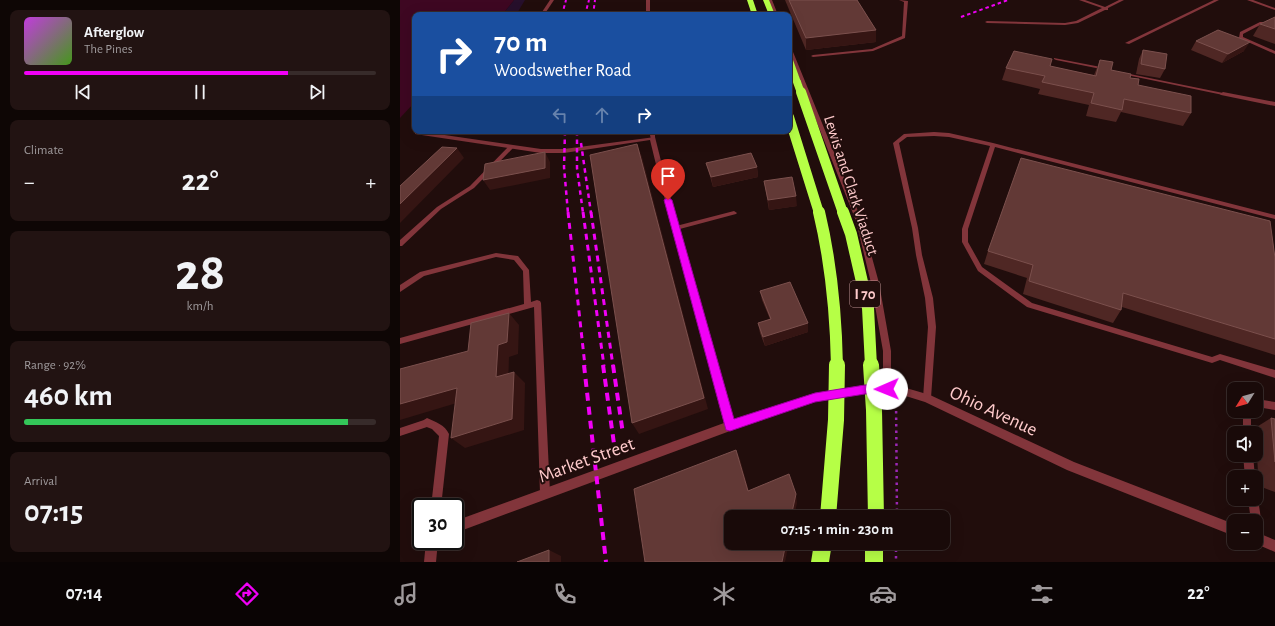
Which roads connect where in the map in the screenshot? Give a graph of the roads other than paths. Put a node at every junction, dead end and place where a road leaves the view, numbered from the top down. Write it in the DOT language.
graph roads {
  1 [pos="552,0"];
  2 [pos="648,0"];
  3 [pos="750,0"];
  4 [pos="766,0"];
  5 [pos="770,0"];
  6 [pos="901,0"];
  7 [pos="906,0"];
  8 [pos="1081,0"];
  9 [pos="1122,0"];
  10 [pos="1217,0"];
  11 [pos="1249,0"];
  12 [pos="1262,2"];
  13 [pos="1106,9"];
  14 [pos="1275,9"];
  15 [pos="544,12"];
  16 [pos="648,12"];
  17 [pos="754,12"];
  18 [pos="771,12"];
  19 [pos="775,12"];
  20 [pos="988,22"];
  21 [pos="1275,23"];
  22 [pos="1127,43"];
  23 [pos="1275,53"];
  24 [pos="792,54"];
  25 [pos="814,56"];
  26 [pos="1056,59"];
  27 [pos="792,68"];
  28 [pos="1112,71"];
  29 [pos="1119,72"];
  30 [pos="1223,94"];
  31 [pos="1275,104"];
  32 [pos="792,126"];
  33 [pos="424,134"];
  34 [pos="653,135"];
  35 [pos="994,145"];
  36 [pos="511,147"];
  37 [pos="734,213"];
  38 [pos="1275,217"];
  39 [pos="676,228"];
  40 [pos="400,244"];
  41 [pos="400,289"];
  42 [pos="528,306"];
  43 [pos="400,341"];
  44 [pos="1275,374"];
  45 [pos="887,389"];
  46 [pos="927,398"];
  47 [pos="1263,404"];
  48 [pos="1275,406"];
  49 [pos="427,423"];
  50 [pos="730,426"];
  51 [pos="400,432"];
  52 [pos="545,494"];
  53 [pos="437,498"];
  54 [pos="829,510"];
  55 [pos="876,510"];
  56 [pos="464,525"];
  57 [pos="1227,527"];
  58 [pos="1263,541"];
  59 [pos="1275,546"];
  60 [pos="431,550"];
  61 [pos="822,550"];
  62 [pos="874,550"];
  63 [pos="430,562"];
  64 [pos="820,562"];
  65 [pos="874,562"];
  1 -- 15 [label="lane"];
  2 -- 16 [label="street"];
  3 -- 17 [label="highway"];
  4 -- 18 [label="highway"];
  5 -- 19 [label="lane"];
  6 -- 7 [label="lane"];
  7 -- 25 [label="lane"];
  8 -- 13 [label="lane"];
  9 -- 13 [label="lane"];
  10 -- 22 [label="lane"];
  11 -- 12 [label="street"];
  12 -- 14 [label="street"];
  13 -- 20 [label="lane"];
  21 -- 23 [label="lane"];
  24 -- 45 [label="lane"];
  26 -- 28 [label="lane"];
  27 -- 55 [label="highway, Lewis and Clark Viaduct / I 70, bridge"];
  29 -- 30 [label="lane"];
  30 -- 31 [label="street"];
  32 -- 54 [label="highway, I 70, bridge"];
  33 -- 36 [label="street"];
  34 -- 36 [label="street"];
  34 -- 39 [label="street"];
  35 -- 38 [label="lane"];
  35 -- 44 [label="lane"];
  35 -- 46 [label="lane"];
  36 -- 40 [label="lane"];
  37 -- 39 [label="lane"];
  39 -- 50 [label="street"];
  41 -- 42 [label="lane"];
  42 -- 43 [label="lane"];
  42 -- 52 [label="lane"];
  45 -- 46 [label="street, Ohio Avenue"];
  45 -- 50 [label="street, Ohio Avenue"];
  46 -- 57 [label="street, Ohio Avenue"];
  47 -- 48 [label="lane"];
  49 -- 51 [label="lane"];
  49 -- 53 [label="street"];
  50 -- 52 [label="street, Market Street"];
  52 -- 56 [label="street, Market Street"];
  58 -- 59 [label="street"];
  60 -- 63 [label="street"];
  61 -- 64 [label="highway"];
  62 -- 65 [label="highway"];
}
